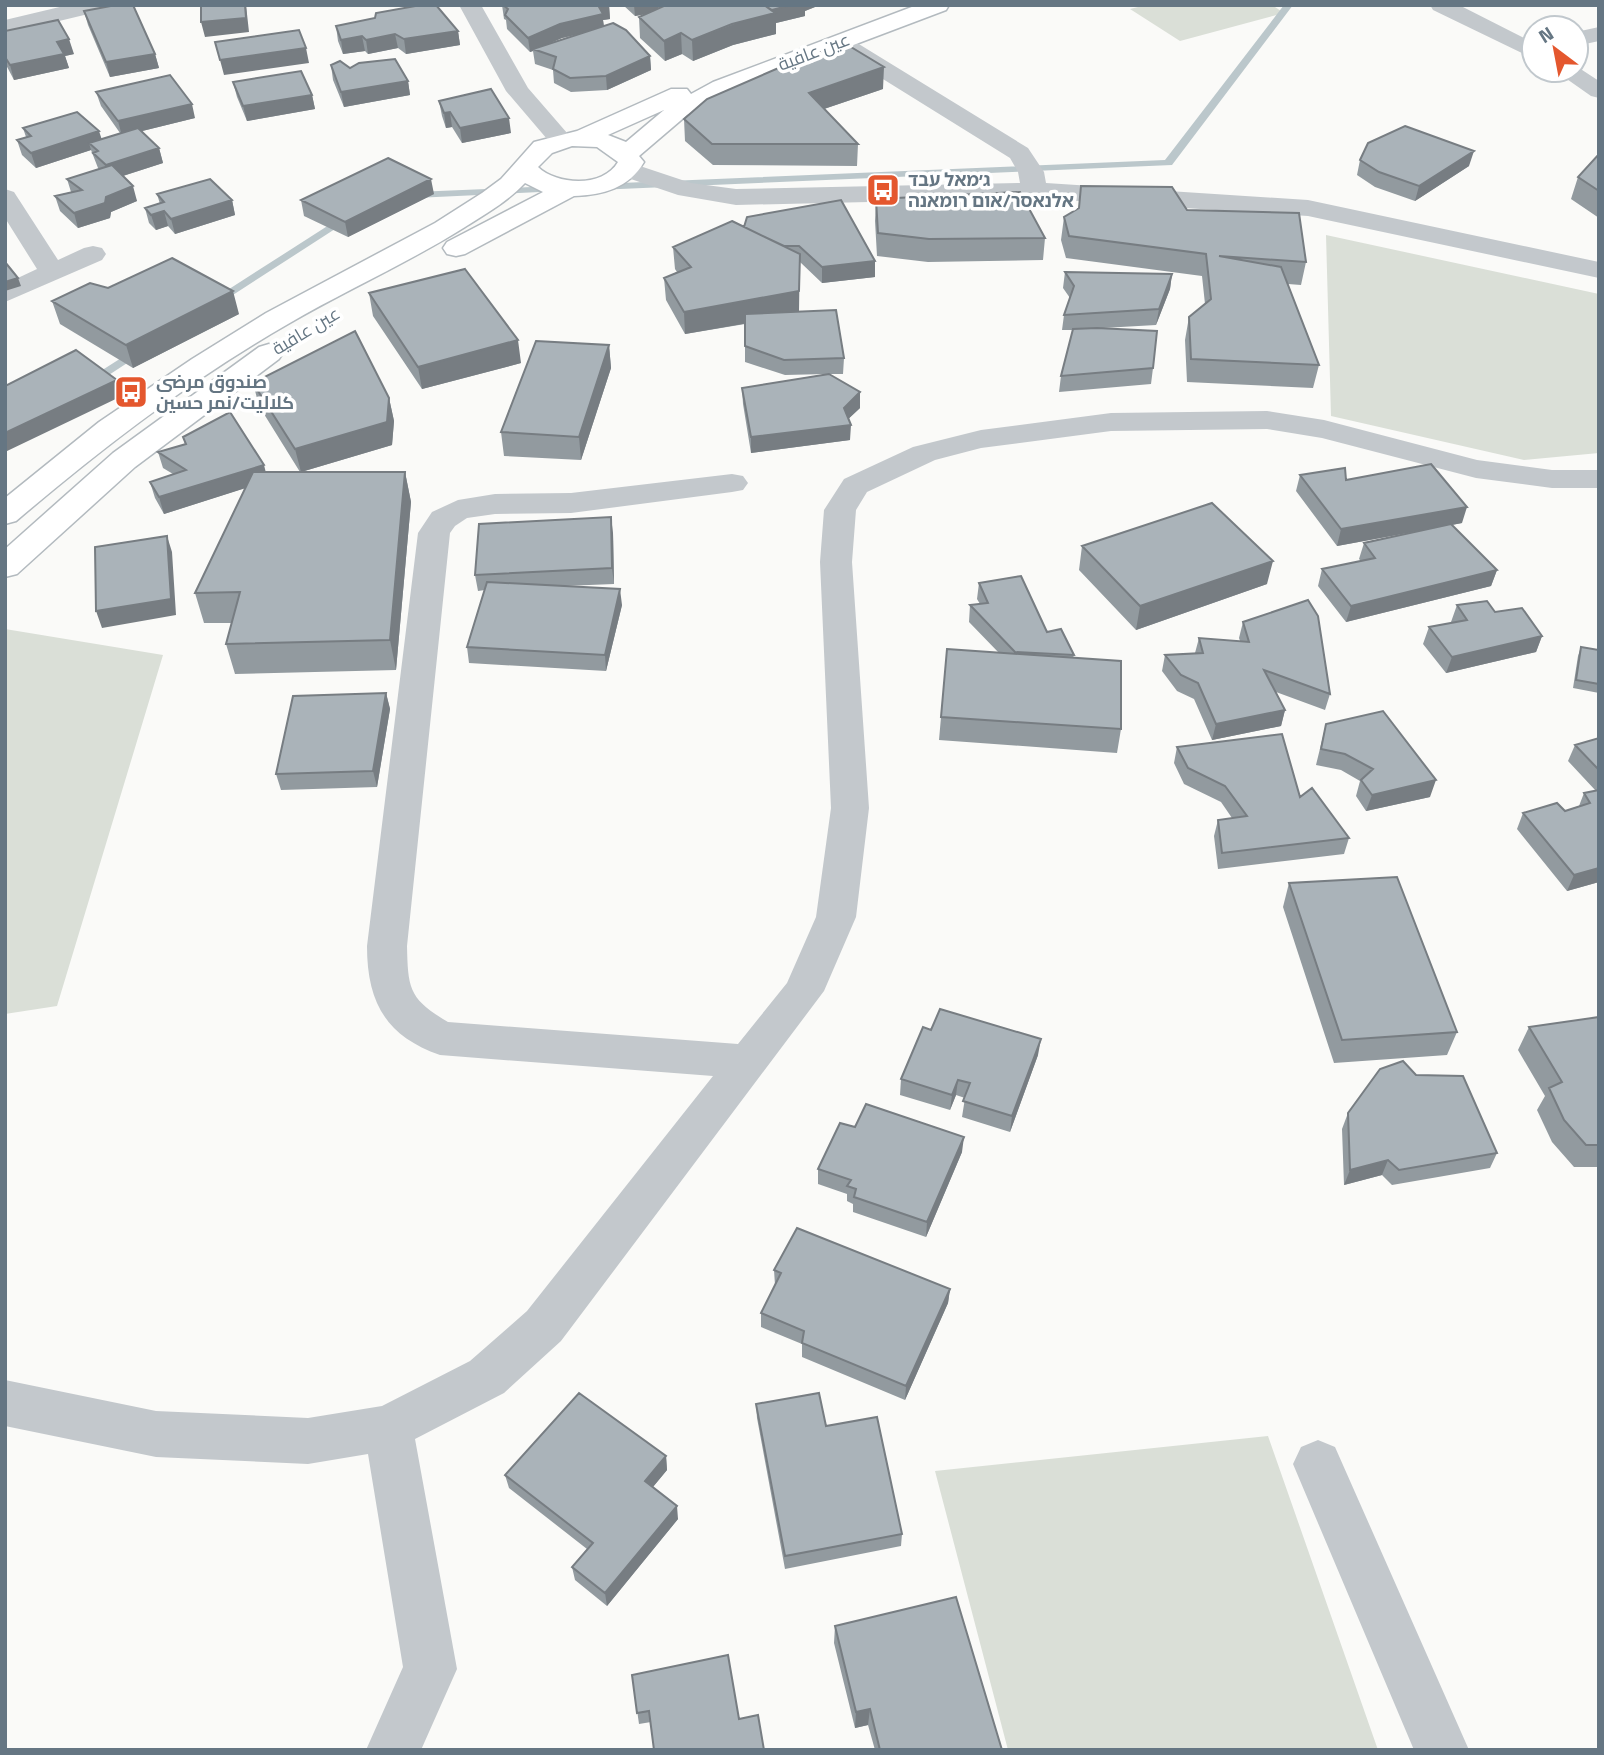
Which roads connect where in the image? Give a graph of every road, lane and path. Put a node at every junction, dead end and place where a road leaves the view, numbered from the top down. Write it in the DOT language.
graph roads {
  1 [pos="97,5"];
  2 [pos="470,5"];
  3 [pos="891,5"];
  4 [pos="938,5"];
  5 [pos="1441,5"];
  6 [pos="5,27"];
  7 [pos="839,42"];
  8 [pos="1520,44"];
  9 [pos="573,139"];
  10 [pos="627,162"];
  11 [pos="526,169"];
  12 [pos="569,188"];
  13 [pos="1034,190"];
  14 [pos="5,197"];
  15 [pos="93,254"];
  16 [pos="1599,270"];
  17 [pos="52,272"];
  18 [pos="5,294"];
  19 [pos="1599,479"];
  20 [pos="732,483"];
  21 [pos="5,514"];
  22 [pos="5,567"];
  23 [pos="746,1062"];
  24 [pos="5,1404"];
  25 [pos="388,1428"];
  26 [pos="1318,1464"];
  27 [pos="393,1750"];
  28 [pos="1442,1750"];
  1 -- 6 [label="street"];
  2 -- 9 [label="street"];
  3 -- 9 [label="main road, عين عافية"];
  4 -- 7 [label="main road, عين عافية"];
  5 -- 8 [label="street"];
  7 -- 10 [label="main road, عين عافية"];
  7 -- 13 [label="street"];
  9 -- 10 [label="main road"];
  9 -- 11 [label="main road, عين عافية"];
  10 -- 12 [label="main road, عين عافية"];
  10 -- 13 [label="street"];
  11 -- 12 [label="main road"];
  11 -- 21 [label="main road, عين عافية"];
  12 -- 22 [label="main road, عين عافية"];
  13 -- 16 [label="street"];
  14 -- 17 [label="street"];
  15 -- 17 [label="street"];
  17 -- 18 [label="street"];
  19 -- 23 [label="street"];
  20 -- 23 [label="street"];
  23 -- 25 [label="street"];
  24 -- 25 [label="street"];
  25 -- 27 [label="street"];
  26 -- 28 [label="street"];
}
